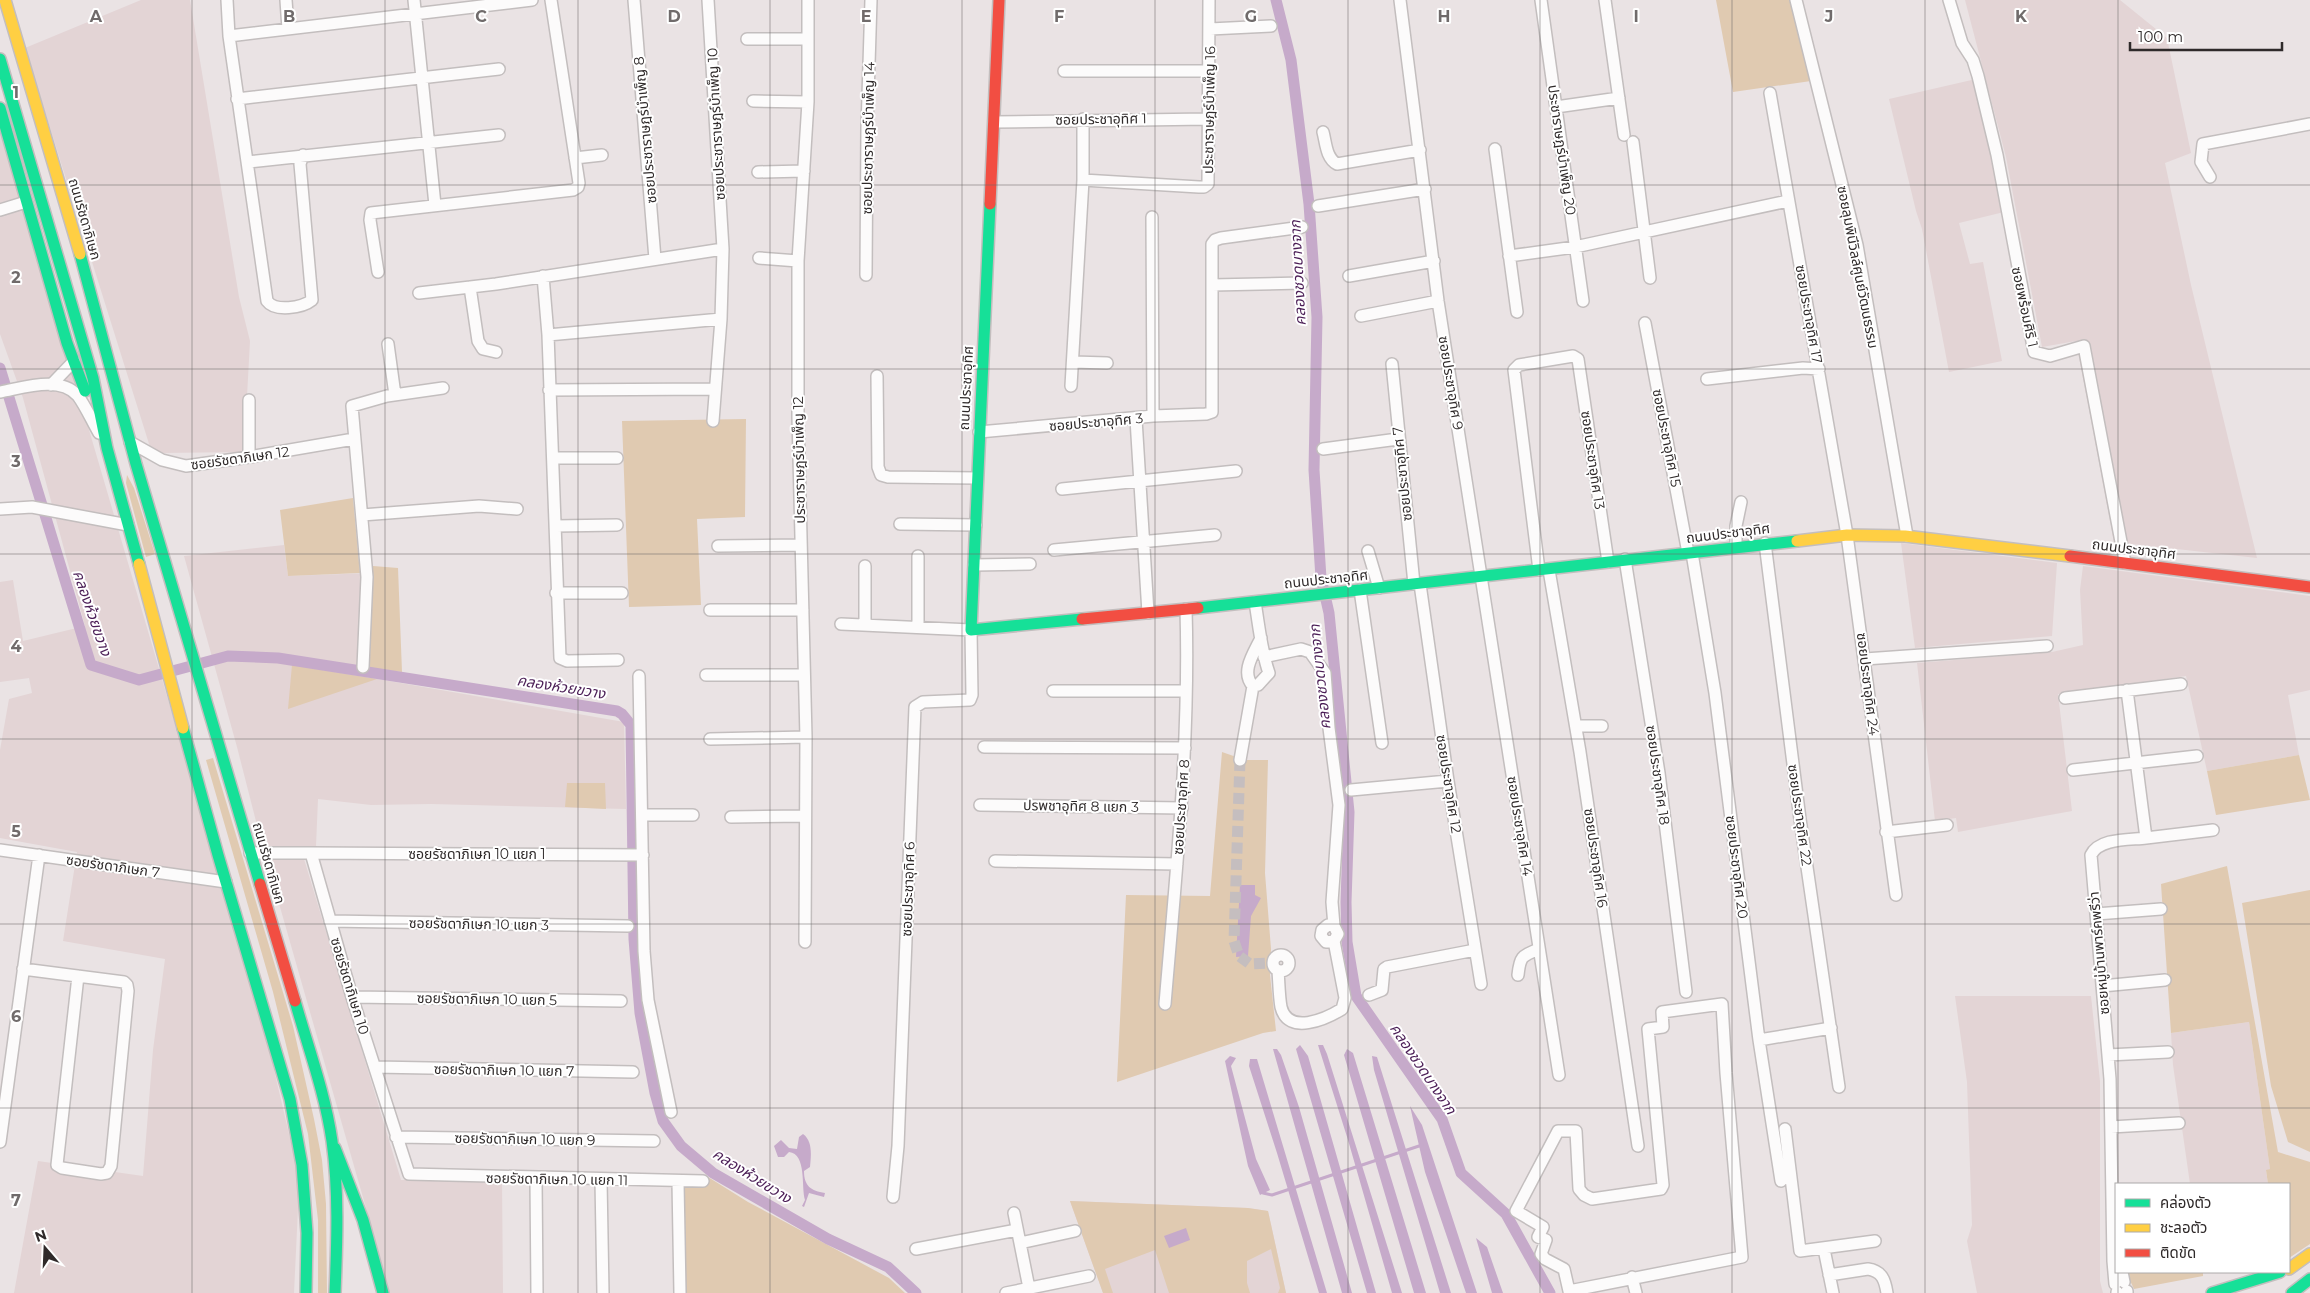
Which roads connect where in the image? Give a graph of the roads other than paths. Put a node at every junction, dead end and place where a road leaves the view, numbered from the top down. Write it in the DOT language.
graph roads {
  1 [pos="5,0"];
  2 [pos="227,0"];
  3 [pos="286,0"];
  4 [pos="414,0"];
  5 [pos="532,0"];
  6 [pos="551,0"];
  7 [pos="634,0"];
  8 [pos="708,0"];
  9 [pos="808,0"];
  10 [pos="871,0"];
  11 [pos="999,0"];
  12 [pos="1209,0"];
  13 [pos="1400,0"];
  14 [pos="1541,0"];
  15 [pos="1605,0"];
  16 [pos="1796,0"];
  17 [pos="1949,0"];
  18 [pos="416,14"];
  19 [pos="0,21"];
  20 [pos="1271,26"];
  21 [pos="288,29"];
  22 [pos="1210,29"];
  23 [pos="229,36"];
  24 [pos="747,39"];
  25 [pos="808,39"];
  26 [pos="0,59"];
  27 [pos="499,69"];
  28 [pos="1064,71"];
  29 [pos="1209,71"];
  30 [pos="421,78"];
  31 [pos="1770,93"];
  32 [pos="1619,98"];
  33 [pos="237,99"];
  34 [pos="752,101"];
  35 [pos="808,102"];
  36 [pos="1556,107"];
  37 [pos="0,108"];
  38 [pos="1208,118"];
  39 [pos="1084,119"];
  40 [pos="994,122"];
  41 [pos="2310,124"];
  42 [pos="1324,132"];
  43 [pos="499,135"];
  44 [pos="428,143"];
  45 [pos="1495,149"];
  46 [pos="1420,150"];
  47 [pos="303,155"];
  48 [pos="602,155"];
  49 [pos="575,158"];
  50 [pos="248,162"];
  51 [pos="804,170"];
  52 [pos="758,172"];
  53 [pos="2210,177"];
  54 [pos="1083,180"];
  55 [pos="1425,189"];
  56 [pos="1788,201"];
  57 [pos="26,202"];
  58 [pos="435,204"];
  59 [pos="1318,206"];
  60 [pos="0,210"];
  61 [pos="1152,217"];
  62 [pos="1302,227"];
  63 [pos="1645,232"];
  64 [pos="1575,247"];
  65 [pos="723,249"];
  66 [pos="1510,256"];
  67 [pos="759,258"];
  68 [pos="655,259"];
  69 [pos="798,261"];
  70 [pos="1434,261"];
  71 [pos="378,272"];
  72 [pos="866,275"];
  73 [pos="543,276"];
  74 [pos="1349,276"];
  75 [pos="1650,278"];
  76 [pos="1302,283"];
  77 [pos="1212,285"];
  78 [pos="470,287"];
  79 [pos="419,293"];
  80 [pos="1583,301"];
  81 [pos="1438,302"];
  82 [pos="1517,312"];
  83 [pos="1361,316"];
  84 [pos="721,319"];
  85 [pos="1645,323"];
  86 [pos="548,335"];
  87 [pos="388,344"];
  88 [pos="496,352"];
  89 [pos="74,361"];
  90 [pos="1072,362"];
  91 [pos="1107,363"];
  92 [pos="1392,364"];
  93 [pos="1819,369"];
  94 [pos="1514,370"];
  95 [pos="877,376"];
  96 [pos="1707,379"];
  97 [pos="51,385"];
  98 [pos="1071,386"];
  99 [pos="443,388"];
  100 [pos="715,389"];
  101 [pos="549,390"];
  102 [pos="1,392"];
  103 [pos="395,395"];
  104 [pos="249,400"];
  105 [pos="1153,416"];
  106 [pos="1136,419"];
  107 [pos="713,421"];
  108 [pos="979,432"];
  109 [pos="354,439"];
  110 [pos="1398,439"];
  111 [pos="131,445"];
  112 [pos="107,448"];
  113 [pos="1323,449"];
  114 [pos="249,457"];
  115 [pos="552,458"];
  116 [pos="617,458"];
  117 [pos="1236,471"];
  118 [pos="977,478"];
  119 [pos="1141,480"];
  120 [pos="1062,489"];
  121 [pos="1741,502"];
  122 [pos="0,509"];
  123 [pos="517,509"];
  124 [pos="362,515"];
  125 [pos="900,524"];
  126 [pos="128,525"];
  127 [pos="617,525"];
  128 [pos="976,525"];
  129 [pos="556,526"];
  130 [pos="1215,535"];
  131 [pos="1847,535"];
  132 [pos="1907,536"];
  133 [pos="1144,542"];
  134 [pos="1766,543"];
  135 [pos="801,545"];
  136 [pos="718,546"];
  137 [pos="1736,547"];
  138 [pos="1054,550"];
  139 [pos="1368,552"];
  140 [pos="1690,553"];
  141 [pos="918,556"];
  142 [pos="1625,559"];
  143 [pos="1608,562"];
  144 [pos="2125,563"];
  145 [pos="1030,564"];
  146 [pos="974,565"];
  147 [pos="865,566"];
  148 [pos="1544,570"];
  149 [pos="1481,577"];
  150 [pos="1417,584"];
  151 [pos="2310,587"];
  152 [pos="1379,588"];
  153 [pos="1360,590"];
  154 [pos="556,593"];
  155 [pos="622,593"];
  156 [pos="1255,602"];
  157 [pos="1186,609"];
  158 [pos="710,610"];
  159 [pos="803,610"];
  160 [pos="1148,613"];
  161 [pos="841,624"];
  162 [pos="865,625"];
  163 [pos="918,627"];
  164 [pos="971,630"];
  165 [pos="1261,638"];
  166 [pos="2047,646"];
  167 [pos="1264,657"];
  168 [pos="1865,659"];
  169 [pos="618,660"];
  170 [pos="364,667"];
  171 [pos="706,675"];
  172 [pos="804,675"];
  173 [pos="639,676"];
  174 [pos="2181,684"];
  175 [pos="1253,686"];
  176 [pos="2127,690"];
  177 [pos="1053,691"];
  178 [pos="1186,691"];
  179 [pos="2065,698"];
  180 [pos="1576,726"];
  181 [pos="1602,726"];
  182 [pos="806,737"];
  183 [pos="710,739"];
  184 [pos="1382,743"];
  185 [pos="984,747"];
  186 [pos="1185,748"];
  187 [pos="2197,756"];
  188 [pos="1240,760"];
  189 [pos="2137,763"];
  190 [pos="2073,770"];
  191 [pos="1448,781"];
  192 [pos="1351,790"];
  193 [pos="980,805"];
  194 [pos="1182,808"];
  195 [pos="642,815"];
  196 [pos="693,815"];
  197 [pos="731,816"];
  198 [pos="805,816"];
  199 [pos="1947,825"];
  200 [pos="2213,830"];
  201 [pos="1886,832"];
  202 [pos="2146,838"];
  203 [pos="0,850"];
  204 [pos="250,853"];
  205 [pos="311,854"];
  206 [pos="39,855"];
  207 [pos="642,855"];
  208 [pos="994,861"];
  209 [pos="1177,864"];
  210 [pos="226,882"];
  211 [pos="1896,895"];
  212 [pos="2161,909"];
  213 [pos="2096,914"];
  214 [pos="330,920"];
  215 [pos="628,926"];
  216 [pos="804,942"];
  217 [pos="1539,949"];
  218 [pos="1475,950"];
  219 [pos="1273,965"];
  220 [pos="24,969"];
  221 [pos="1518,975"];
  222 [pos="78,976"];
  223 [pos="2165,980"];
  224 [pos="1481,984"];
  225 [pos="2102,986"];
  226 [pos="1686,992"];
  227 [pos="1370,995"];
  228 [pos="352,997"];
  229 [pos="622,1002"];
  230 [pos="1165,1004"];
  231 [pos="1831,1028"];
  232 [pos="1759,1040"];
  233 [pos="2168,1052"];
  234 [pos="2108,1055"];
  235 [pos="375,1067"];
  236 [pos="633,1072"];
  237 [pos="1559,1075"];
  238 [pos="1839,1087"];
  239 [pos="671,1112"];
  240 [pos="2179,1122"];
  241 [pos="2110,1127"];
  242 [pos="1785,1129"];
  243 [pos="396,1136"];
  244 [pos="332,1141"];
  245 [pos="654,1141"];
  246 [pos="0,1142"];
  247 [pos="1638,1146"];
  248 [pos="412,1176"];
  249 [pos="536,1178"];
  250 [pos="601,1180"];
  251 [pos="1781,1181"];
  252 [pos="678,1182"];
  253 [pos="703,1182"];
  254 [pos="893,1197"];
  255 [pos="2114,1199"];
  256 [pos="1014,1213"];
  257 [pos="1017,1230"];
  258 [pos="1075,1231"];
  259 [pos="1875,1241"];
  260 [pos="1020,1243"];
  261 [pos="916,1249"];
  262 [pos="1824,1249"];
  263 [pos="2310,1254"];
  264 [pos="2114,1263"];
  265 [pos="2290,1268"];
  266 [pos="2117,1273"];
  267 [pos="2278,1273"];
  268 [pos="1829,1275"];
  269 [pos="1089,1276"];
  270 [pos="1632,1278"];
  271 [pos="2310,1279"];
  272 [pos="2121,1287"];
  273 [pos="2246,1289"];
  274 [pos="1030,1291"];
  275 [pos="306,1293"];
  276 [pos="335,1293"];
  277 [pos="383,1293"];
  278 [pos="537,1293"];
  279 [pos="603,1293"];
  280 [pos="680,1293"];
  281 [pos="1006,1293"];
  282 [pos="1636,1293"];
  283 [pos="1833,1293"];
  284 [pos="1887,1293"];
  285 [pos="2212,1293"];
  286 [pos="2292,1293"];
  1 -- 111 [label="main road, ถนนรัชดาภิเษก"];
  2 -- 23 [label="street"];
  3 -- 21 [label="street"];
  4 -- 18 [label="street"];
  5 -- 18 [label="street"];
  6 -- 49 [label="street"];
  7 -- 68 [label="street, ซอยประชาราษฎร์บำเพ็ญ 8"];
  8 -- 65 [label="street, ซอยประชาราษฎร์บำเพ็ญ 10"];
  9 -- 25 [label="street, ประชาราษฎร์บำเพ็ญ 12"];
  10 -- 72 [label="street, ซอยประชาราษฎร์บำเพ็ญ 14"];
  11 -- 40 [label="main road, ถนนประชาอุทิศ"];
  12 -- 22 [label="street, ประชาราษฎร์บำเพ็ญ 16"];
  13 -- 46 [label="street, ซอยประชาอุทิศ 9"];
  14 -- 36 [label="street, ประชาราษฎร์บำเพ็ญ 20"];
  15 -- 32 [label="street"];
  16 -- 132 [label="street, ซอยลุมพินีวิลล์ศูนย์วัฒนธรรม"];
  17 -- 144 [label="street, ซอยพร้อมศิริ 1"];
  18 -- 21 [label="street"];
  18 -- 30 [label="street"];
  19 -- 111 [label="main road, ถนนรัชดาภิเษก"];
  20 -- 22 [label="street"];
  21 -- 23 [label="street"];
  22 -- 29 [label="street, ประชาราษฎร์บำเพ็ญ 16"];
  23 -- 33 [label="street"];
  24 -- 25 [label="street"];
  25 -- 35 [label="street, ประชาราษฎร์บำเพ็ญ 12"];
  26 -- 112 [label="main road"];
  27 -- 30 [label="street"];
  28 -- 29 [label="street"];
  29 -- 38 [label="street, ประชาราษฎร์บำเพ็ญ 16"];
  30 -- 33 [label="street"];
  30 -- 44 [label="street"];
  31 -- 56 [label="street, ซอยประชาอุทิศ 17"];
  32 -- 36 [label="street"];
  32 -- 63 [label="street"];
  33 -- 50 [label="street"];
  34 -- 35 [label="street"];
  35 -- 51 [label="street, ประชาราษฎร์บำเพ็ญ 12"];
  36 -- 64 [label="street, ประชาราษฎร์บำเพ็ญ 20"];
  37 -- 57 [label="main road"];
  38 -- 39 [label="street, ซอยประชาอุทิศ 1"];
  38 -- 54 [label="street, ประชาราษฎร์บำเพ็ญ 16"];
  39 -- 40 [label="street, ซอยประชาอุทิศ 1"];
  39 -- 54 [label="street"];
  40 -- 108 [label="main road, ถนนประชาอุทิศ"];
  41 -- 53 [label="street"];
  42 -- 46 [label="street"];
  43 -- 44 [label="street"];
  44 -- 47 [label="street"];
  44 -- 58 [label="street"];
  45 -- 66 [label="street"];
  46 -- 55 [label="street, ซอยประชาอุทิศ 9"];
  47 -- 50 [label="street"];
  47 -- 50 [label="street"];
  48 -- 49 [label="street"];
  49 -- 58 [label="street"];
  51 -- 52 [label="street"];
  51 -- 69 [label="street, ประชาราษฎร์บำเพ็ญ 12"];
  54 -- 90 [label="street"];
  55 -- 59 [label="street"];
  55 -- 70 [label="street, ซอยประชาอุทิศ 9"];
  56 -- 63 [label="street"];
  56 -- 93 [label="street, ซอยประชาอุทิศ 17"];
  57 -- 60 [label="street"];
  57 -- 89 [label="main road"];
  58 -- 71 [label="street"];
  61 -- 105 [label="street"];
  62 -- 77 [label="street"];
  63 -- 64 [label="street"];
  63 -- 75 [label="street"];
  64 -- 66 [label="street"];
  64 -- 80 [label="street, ประชาราษฎร์บำเพ็ญ 20"];
  65 -- 68 [label="street"];
  65 -- 84 [label="street, ซอยประชาราษฎร์บำเพ็ญ 10"];
  66 -- 82 [label="street"];
  67 -- 69 [label="street"];
  68 -- 73 [label="street"];
  69 -- 135 [label="street, ประชาราษฎร์บำเพ็ญ 12"];
  70 -- 74 [label="street"];
  70 -- 81 [label="street, ซอยประชาอุทิศ 9"];
  73 -- 78 [label="street"];
  73 -- 86 [label="street"];
  76 -- 77 [label="street"];
  77 -- 105 [label="street, ซอยประชาอุทิศ 3"];
  78 -- 79 [label="street"];
  78 -- 88 [label="street"];
  81 -- 83 [label="street"];
  81 -- 149 [label="street, ซอยประชาอุทิศ 9"];
  84 -- 86 [label="street"];
  84 -- 100 [label="street, ซอยประชาราษฎร์บำเพ็ญ 10"];
  85 -- 140 [label="street, ซอยประชาอุทิศ 15"];
  86 -- 101 [label="street"];
  87 -- 103 [label="street"];
  89 -- 97 [label="street"];
  89 -- 112 [label="main road"];
  90 -- 91 [label="street"];
  90 -- 98 [label="street"];
  92 -- 110 [label="street, ซอยประชาอุทิศ 7"];
  93 -- 96 [label="street"];
  93 -- 131 [label="street, ซอยประชาอุทิศ 17"];
  94 -- 143 [label="street, ซอยประชาอุทิศ 13"];
  94 -- 148 [label="street, ซอยประชาอุทิศ 16"];
  95 -- 118 [label="street"];
  97 -- 102 [label="street"];
  97 -- 112 [label="street"];
  99 -- 103 [label="street"];
  100 -- 101 [label="street"];
  100 -- 107 [label="street, ซอยประชาราษฎร์บำเพ็ญ 10"];
  101 -- 115 [label="street"];
  103 -- 109 [label="street"];
  104 -- 114 [label="street"];
  105 -- 106 [label="street, ซอยประชาอุทิศ 3"];
  106 -- 108 [label="street, ซอยประชาอุทิศ 3"];
  106 -- 119 [label="street"];
  108 -- 118 [label="main road, ถนนประชาอุทิศ"];
  109 -- 114 [label="street, ซอยรัชดาภิเษก 12"];
  109 -- 124 [label="street"];
  110 -- 113 [label="street"];
  110 -- 150 [label="street, ซอยประชาอุทิศ 7"];
  111 -- 114 [label="street, ซอยรัชดาภิเษก 12"];
  111 -- 204 [label="main road, ถนนรัชดาภิเษก"];
  112 -- 126 [label="main road"];
  115 -- 116 [label="street"];
  115 -- 129 [label="street"];
  117 -- 119 [label="street"];
  118 -- 128 [label="main road, ถนนประชาอุทิศ"];
  119 -- 120 [label="street"];
  119 -- 133 [label="street"];
  121 -- 137 [label="street"];
  122 -- 126 [label="street"];
  123 -- 124 [label="street"];
  124 -- 170 [label="street"];
  125 -- 128 [label="street"];
  126 -- 210 [label="main road"];
  127 -- 129 [label="street"];
  128 -- 146 [label="main road, ถนนประชาอุทิศ"];
  129 -- 154 [label="street"];
  130 -- 133 [label="street"];
  131 -- 132 [label="main road, ถนนประชาอุทิศ"];
  131 -- 134 [label="main road, ถนนประชาอุทิศ"];
  131 -- 168 [label="street, ซอยประชาอุทิศ 24"];
  132 -- 144 [label="main road, ถนนประชาอุทิศ"];
  133 -- 138 [label="street"];
  133 -- 160 [label="street"];
  134 -- 137 [label="main road, ถนนประชาอุทิศ"];
  134 -- 231 [label="street, ซอยประชาอุทิศ 22"];
  135 -- 136 [label="street"];
  135 -- 159 [label="street, ประชาราษฎร์บำเพ็ญ 12"];
  137 -- 140 [label="main road, ถนนประชาอุทิศ"];
  139 -- 152 [label="street"];
  140 -- 142 [label="main road, ถนนประชาอุทิศ"];
  140 -- 232 [label="street, ซอยประชาอุทิศ 20"];
  141 -- 163 [label="street"];
  142 -- 143 [label="main road, ถนนประชาอุทิศ"];
  142 -- 226 [label="street, ซอยประชาอุทิศ 18"];
  143 -- 148 [label="main road, ถนนประชาอุทิศ"];
  144 -- 151 [label="main road, ถนนประชาอุทิศ"];
  145 -- 146 [label="street"];
  146 -- 164 [label="main road, ถนนประชาอุทิศ"];
  147 -- 162 [label="street"];
  148 -- 149 [label="main road, ถนนประชาอุทิศ"];
  148 -- 180 [label="street, ซอยประชาอุทิศ 16"];
  149 -- 150 [label="main road, ถนนประชาอุทิศ"];
  149 -- 217 [label="street, ซอยประชาอุทิศ 14"];
  150 -- 152 [label="main road, ถนนประชาอุทิศ"];
  150 -- 191 [label="street, ซอยประชาอุทิศ 12"];
  152 -- 153 [label="main road, ถนนประชาอุทิศ"];
  153 -- 156 [label="main road, ถนนประชาอุทิศ"];
  153 -- 184 [label="street"];
  154 -- 155 [label="street"];
  154 -- 169 [label="street"];
  156 -- 157 [label="main road, ถนนประชาอุทิศ"];
  156 -- 165 [label="street"];
  157 -- 160 [label="main road, ถนนประชาอุทิศ"];
  157 -- 178 [label="street, ซอยประชาอุทิศ 8"];
  158 -- 159 [label="street"];
  159 -- 172 [label="street, ประชาราษฎร์บำเพ็ญ 12"];
  160 -- 164 [label="main road, ถนนประชาอุทิศ"];
  161 -- 162 [label="street"];
  162 -- 163 [label="street"];
  163 -- 164 [label="street"];
  164 -- 254 [label="street, ซอยประชาอุทิศ 6"];
  165 -- 167 [label="street"];
  165 -- 175 [label="street"];
  166 -- 168 [label="street"];
  167 -- 175 [label="street"];
  167 -- 219 [label="street"];
  168 -- 201 [label="street, ซอยประชาอุทิศ 24"];
  171 -- 172 [label="street"];
  172 -- 182 [label="street, ประชาราษฎร์บำเพ็ญ 12"];
  173 -- 195 [label="street"];
  174 -- 176 [label="street"];
  175 -- 188 [label="street"];
  176 -- 179 [label="street"];
  176 -- 189 [label="street"];
  177 -- 178 [label="street"];
  178 -- 186 [label="street, ซอยประชาอุทิศ 8"];
  180 -- 181 [label="street"];
  180 -- 247 [label="street, ซอยประชาอุทิศ 16"];
  182 -- 183 [label="street"];
  182 -- 198 [label="street, ประชาราษฎร์บำเพ็ญ 12"];
  185 -- 186 [label="street"];
  186 -- 194 [label="street, ซอยประชาอุทิศ 8"];
  187 -- 189 [label="street"];
  189 -- 190 [label="street"];
  189 -- 202 [label="street"];
  191 -- 192 [label="street"];
  191 -- 218 [label="street, ซอยประชาอุทิศ 12"];
  193 -- 194 [label="street, ปรพชาอุทิศ 8 แยก 3"];
  194 -- 209 [label="street, ซอยประชาอุทิศ 8"];
  195 -- 196 [label="street"];
  195 -- 207 [label="street"];
  197 -- 198 [label="street"];
  198 -- 216 [label="street, ประชาราษฎร์บำเพ็ญ 12"];
  199 -- 201 [label="street"];
  200 -- 202 [label="street"];
  201 -- 211 [label="street, ซอยประชาอุทิศ 24"];
  202 -- 213 [label="street, ซอยหมู่บ้านพาร์คพรีว่า"];
  203 -- 206 [label="street, ซอยรัชดาภิเษก 7"];
  204 -- 205 [label="street"];
  204 -- 244 [label="main road, ถนนรัชดาภิเษก"];
  205 -- 207 [label="street, ซอยรัชดาภิเษก 10 แยก 1"];
  205 -- 214 [label="street, ซอยรัชดาภิเษก 10"];
  206 -- 210 [label="street, ซอยรัชดาภิเษก 7"];
  206 -- 220 [label="street"];
  207 -- 239 [label="street"];
  208 -- 209 [label="street"];
  209 -- 230 [label="street, ซอยประชาอุทิศ 8"];
  210 -- 275 [label="main road"];
  212 -- 213 [label="street"];
  213 -- 225 [label="street, ซอยหมู่บ้านพาร์คพรีว่า"];
  214 -- 215 [label="street, ซอยรัชดาภิเษก 10 แยก 3"];
  214 -- 228 [label="street, ซอยรัชดาภิเษก 10"];
  217 -- 221 [label="street"];
  217 -- 237 [label="street, ซอยประชาอุทิศ 14"];
  218 -- 224 [label="street, ซอยประชาอุทิศ 12"];
  218 -- 227 [label="street"];
  220 -- 222 [label="street"];
  220 -- 246 [label="street"];
  222 -- 222 [label="street"];
  223 -- 225 [label="street"];
  225 -- 234 [label="street, ซอยหมู่บ้านพาร์คพรีว่า"];
  228 -- 229 [label="street, ซอยรัชดาภิเษก 10 แยก 5"];
  228 -- 235 [label="street, ซอยรัชดาภิเษก 10"];
  231 -- 232 [label="street"];
  231 -- 238 [label="street, ซอยประชาอุทิศ 22"];
  232 -- 251 [label="street, ซอยประชาอุทิศ 20"];
  233 -- 234 [label="street"];
  234 -- 241 [label="street, ซอยหมู่บ้านพาร์คพรีว่า"];
  235 -- 236 [label="street, ซอยรัชดาภิเษก 10 แยก 7"];
  235 -- 243 [label="street, ซอยรัชดาภิเษก 10"];
  240 -- 241 [label="street"];
  241 -- 255 [label="street, ซอยหมู่บ้านพาร์คพรีว่า"];
  242 -- 262 [label="street"];
  243 -- 245 [label="street, ซอยรัชดาภิเษก 10 แยก 9"];
  243 -- 248 [label="street, ซอยรัชดาภิเษก 10"];
  244 -- 276 [label="main road, ถนนรัชดาภิเษก"];
  244 -- 277 [label="main road"];
  248 -- 249 [label="street, ซอยรัชดาภิเษก 10 แยก 11"];
  249 -- 250 [label="street, ซอยรัชดาภิเษก 10 แยก 11"];
  249 -- 278 [label="street"];
  250 -- 252 [label="street, ซอยรัชดาภิเษก 10 แยก 11"];
  250 -- 279 [label="street"];
  252 -- 253 [label="street, ซอยรัชดาภิเษก 10 แยก 11"];
  252 -- 280 [label="street"];
  255 -- 264 [label="street, ซอยหมู่บ้านพาร์คพรีว่า"];
  256 -- 257 [label="street"];
  257 -- 260 [label="street"];
  257 -- 261 [label="street"];
  258 -- 260 [label="street"];
  259 -- 262 [label="street"];
  260 -- 274 [label="street"];
  262 -- 268 [label="street"];
  263 -- 265 [label="main road"];
  266 -- 272 [label="street, ซอยหมู่บ้านพาร์คพรีว่า"];
  267 -- 273 [label="main road"];
  268 -- 283 [label="street"];
  268 -- 284 [label="street"];
  269 -- 274 [label="street"];
  270 -- 270 [label="street"];
  270 -- 282 [label="street"];
  271 -- 286 [label="main road"];
  273 -- 285 [label="main road"];
  274 -- 281 [label="street"];
}
